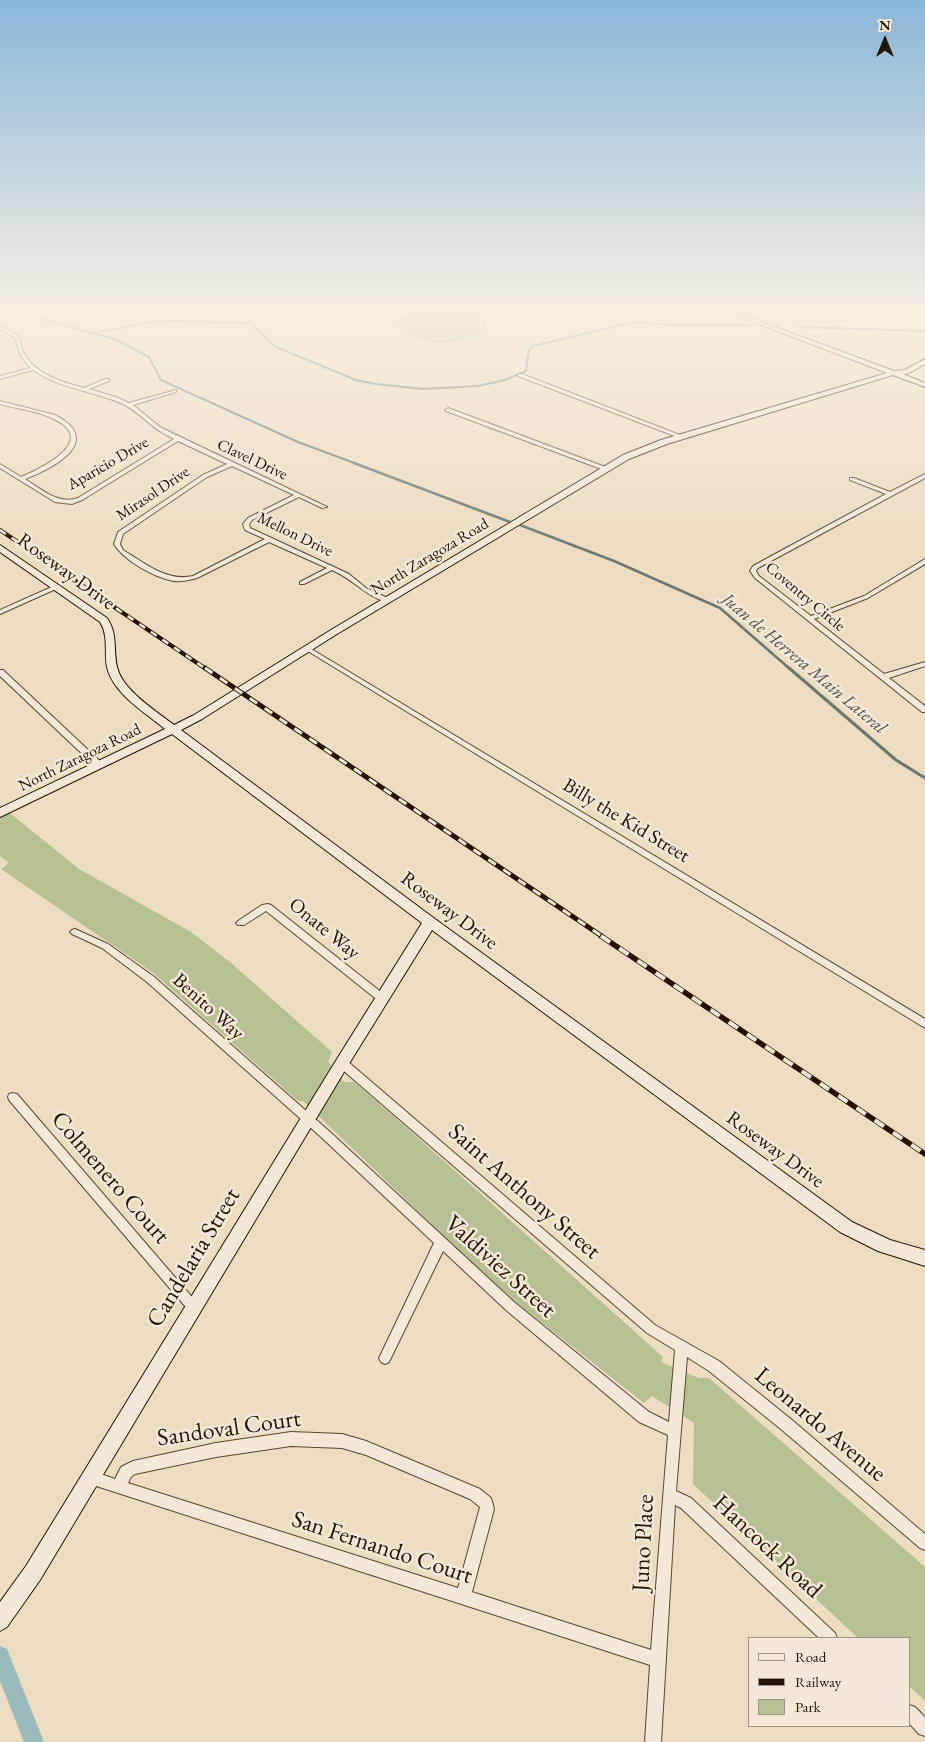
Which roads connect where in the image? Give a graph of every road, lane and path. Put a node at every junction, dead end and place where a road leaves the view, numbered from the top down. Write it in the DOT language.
graph roads {
  1 [pos="555,388"];
  2 [pos="847,388"];
  3 [pos="86,389"];
  4 [pos="174,391"];
  5 [pos="0,402"];
  6 [pos="129,405"];
  7 [pos="448,410"];
  8 [pos="682,437"];
  9 [pos="178,439"];
  10 [pos="232,464"];
  11 [pos="0,466"];
  12 [pos="606,470"];
  13 [pos="925,476"];
  14 [pos="21,479"];
  15 [pos="852,479"];
  16 [pos="890,494"];
  17 [pos="299,495"];
  18 [pos="324,507"];
  19 [pos="268,540"];
  20 [pos="0,548"];
  21 [pos="925,561"];
  22 [pos="332,568"];
  23 [pos="302,582"];
  24 [pos="56,586"];
  25 [pos="388,600"];
  26 [pos="0,612"];
  27 [pos="809,619"];
  28 [pos="308,650"];
  29 [pos="925,664"];
  30 [pos="0,672"];
  31 [pos="883,677"];
  32 [pos="925,710"];
  33 [pos="174,730"];
  34 [pos="99,766"];
  35 [pos="0,813"];
  36 [pos="430,922"];
  37 [pos="241,923"];
  38 [pos="75,932"];
  39 [pos="383,999"];
  40 [pos="925,1024"];
  41 [pos="342,1064"];
  42 [pos="13,1098"];
  43 [pos="308,1120"];
  44 [pos="442,1243"];
  45 [pos="925,1258"];
  46 [pos="194,1308"];
  47 [pos="682,1347"];
  48 [pos="384,1358"];
  49 [pos="675,1432"];
  50 [pos="92,1478"];
  51 [pos="118,1487"];
  52 [pos="669,1495"];
  53 [pos="925,1543"];
  54 [pos="463,1597"];
  55 [pos="1,1618"];
  56 [pos="829,1637"];
  57 [pos="660,1660"];
  58 [pos="910,1714"];
  59 [pos="925,1728"];
  60 [pos="653,1742"];
  1 -- 8 [label="street"];
  2 -- 8 [label="main road, North Zaragoza Road"];
  3 -- 6 [label="street, Clavel Drive"];
  4 -- 6 [label="street"];
  5 -- 14 [label="street"];
  6 -- 9 [label="street, Clavel Drive"];
  7 -- 12 [label="street"];
  8 -- 12 [label="main road, North Zaragoza Road"];
  9 -- 10 [label="street, Clavel Drive"];
  9 -- 14 [label="street, Aparicio Drive"];
  10 -- 17 [label="street, Clavel Drive"];
  10 -- 19 [label="street, Mirasol Drive"];
  11 -- 14 [label="street, Aparicio Drive"];
  12 -- 25 [label="main road, North Zaragoza Road"];
  13 -- 16 [label="street, Coventry Circle"];
  15 -- 16 [label="street"];
  16 -- 27 [label="street, Coventry Circle"];
  17 -- 18 [label="street, Clavel Drive"];
  17 -- 19 [label="street, Mellon Drive"];
  19 -- 22 [label="street, Mellon Drive"];
  20 -- 24 [label="main road, Roseway Drive"];
  21 -- 27 [label="street"];
  22 -- 23 [label="street"];
  22 -- 25 [label="street, Mellon Drive"];
  24 -- 26 [label="street"];
  24 -- 33 [label="main road, Roseway Drive"];
  25 -- 28 [label="main road, North Zaragoza Road"];
  27 -- 31 [label="street, Coventry Circle"];
  28 -- 33 [label="main road, North Zaragoza Road"];
  28 -- 40 [label="street, Billy the Kid Street"];
  29 -- 31 [label="street"];
  30 -- 34 [label="street"];
  31 -- 32 [label="street, Coventry Circle"];
  33 -- 34 [label="main road, North Zaragoza Road"];
  33 -- 36 [label="main road, Roseway Drive"];
  34 -- 35 [label="main road, North Zaragoza Road"];
  36 -- 39 [label="main road, Candelaria Street"];
  36 -- 45 [label="main road, Roseway Drive"];
  37 -- 39 [label="street, Onate Way"];
  38 -- 43 [label="street, Benito Way"];
  39 -- 41 [label="main road, Candelaria Street"];
  41 -- 43 [label="main road, Candelaria Street"];
  41 -- 47 [label="street, Saint Anthony Street"];
  42 -- 46 [label="street, Colmenero Court"];
  43 -- 44 [label="street, Valdiviez Street"];
  43 -- 46 [label="main road, Candelaria Street"];
  44 -- 48 [label="street"];
  44 -- 49 [label="street, Valdiviez Street"];
  46 -- 50 [label="main road, Candelaria Street"];
  47 -- 49 [label="street, Juno Place"];
  47 -- 53 [label="street, Leonardo Avenue"];
  49 -- 52 [label="street, Juno Place"];
  50 -- 51 [label="street, San Fernando Court"];
  50 -- 55 [label="main road, Candelaria Street"];
  51 -- 54 [label="street, San Fernando Court"];
  51 -- 54 [label="street, Sandoval Court"];
  52 -- 56 [label="street, Hancock Road"];
  52 -- 57 [label="street, Juno Place"];
  54 -- 57 [label="street, San Fernando Court"];
  57 -- 60 [label="street, Juno Place"];
  58 -- 59 [label="street"];
}
